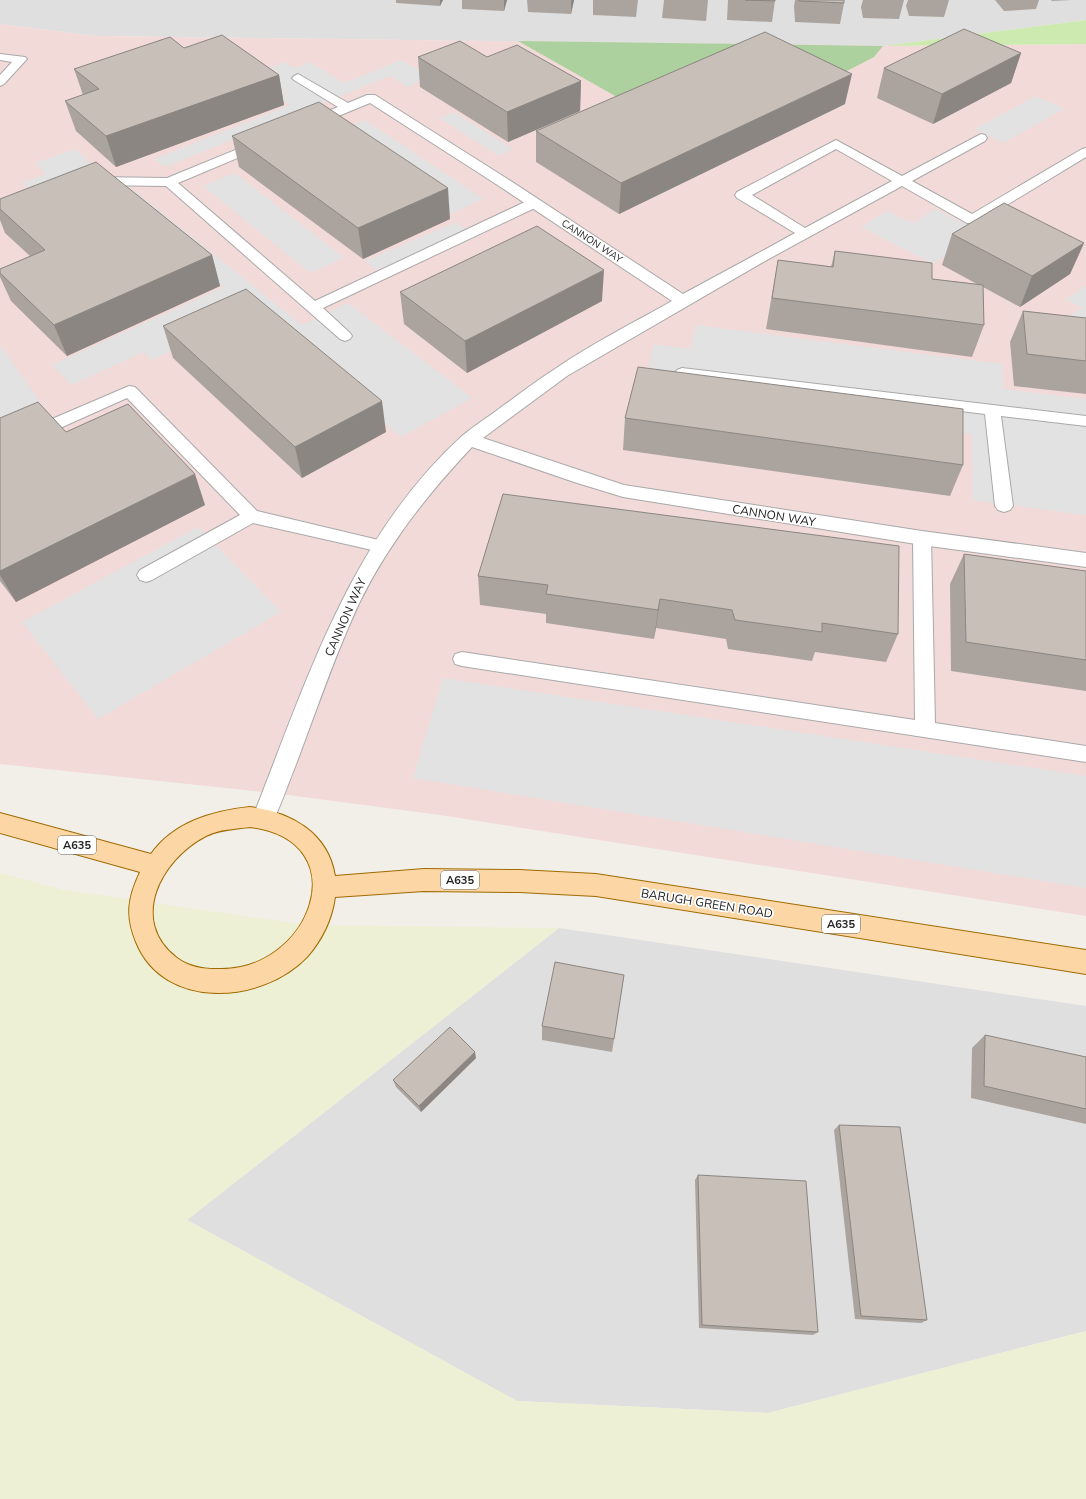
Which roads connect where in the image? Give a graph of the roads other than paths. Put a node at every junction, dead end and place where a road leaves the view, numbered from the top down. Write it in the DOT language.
graph roads {
  1 [pos="0,57"];
  2 [pos="298,78"];
  3 [pos="0,82"];
  4 [pos="348,108"];
  5 [pos="298,129"];
  6 [pos="276,138"];
  7 [pos="982,138"];
  8 [pos="1086,152"];
  9 [pos="94,181"];
  10 [pos="501,181"];
  11 [pos="903,181"];
  12 [pos="169,182"];
  13 [pos="534,203"];
  14 [pos="806,234"];
  15 [pos="760,258"];
  16 [pos="683,301"];
  17 [pos="313,307"];
  18 [pos="345,336"];
  19 [pos="682,373"];
  20 [pos="992,409"];
  21 [pos="1086,421"];
  22 [pos="0,431"];
  23 [pos="469,440"];
  24 [pos="1004,506"];
  25 [pos="250,516"];
  26 [pos="922,538"];
  27 [pos="381,546"];
  28 [pos="1086,560"];
  29 [pos="146,575"];
  30 [pos="462,659"];
  31 [pos="925,730"];
  32 [pos="1086,754"];
  33 [pos="263,819"];
  34 [pos="0,823"];
  35 [pos="155,866"];
  36 [pos="325,887"];
  37 [pos="1086,962"];
  1 -- 3 [label="lane"];
  2 -- 4 [label="lane"];
  4 -- 5 [label="lane"];
  4 -- 10 [label="lane"];
  6 -- 12 [label="lane"];
  7 -- 11 [label="lane"];
  8 -- 11 [label="lane"];
  9 -- 12 [label="lane"];
  10 -- 13 [label="street, CANNON WAY"];
  11 -- 14 [label="lane"];
  11 -- 14 [label="lane"];
  12 -- 17 [label="lane"];
  13 -- 16 [label="street, CANNON WAY"];
  13 -- 17 [label="lane"];
  14 -- 15 [label="lane"];
  15 -- 16 [label="street, CANNON WAY"];
  16 -- 23 [label="street, CANNON WAY"];
  17 -- 18 [label="lane"];
  19 -- 20 [label="lane"];
  20 -- 21 [label="lane"];
  20 -- 24 [label="lane"];
  22 -- 25 [label="lane"];
  23 -- 26 [label="street, CANNON WAY"];
  23 -- 27 [label="street, CANNON WAY"];
  25 -- 27 [label="lane"];
  25 -- 29 [label="lane"];
  26 -- 28 [label="street, CANNON WAY"];
  26 -- 31 [label="lane"];
  27 -- 33 [label="street, CANNON WAY"];
  30 -- 31 [label="lane"];
  31 -- 32 [label="lane"];
  33 -- 35 [label="main road"];
  33 -- 36 [label="main road"];
  34 -- 35 [label="main road, A635"];
  35 -- 36 [label="main road"];
  36 -- 37 [label="main road, BARUGH GREEN ROAD / A635"];
}
